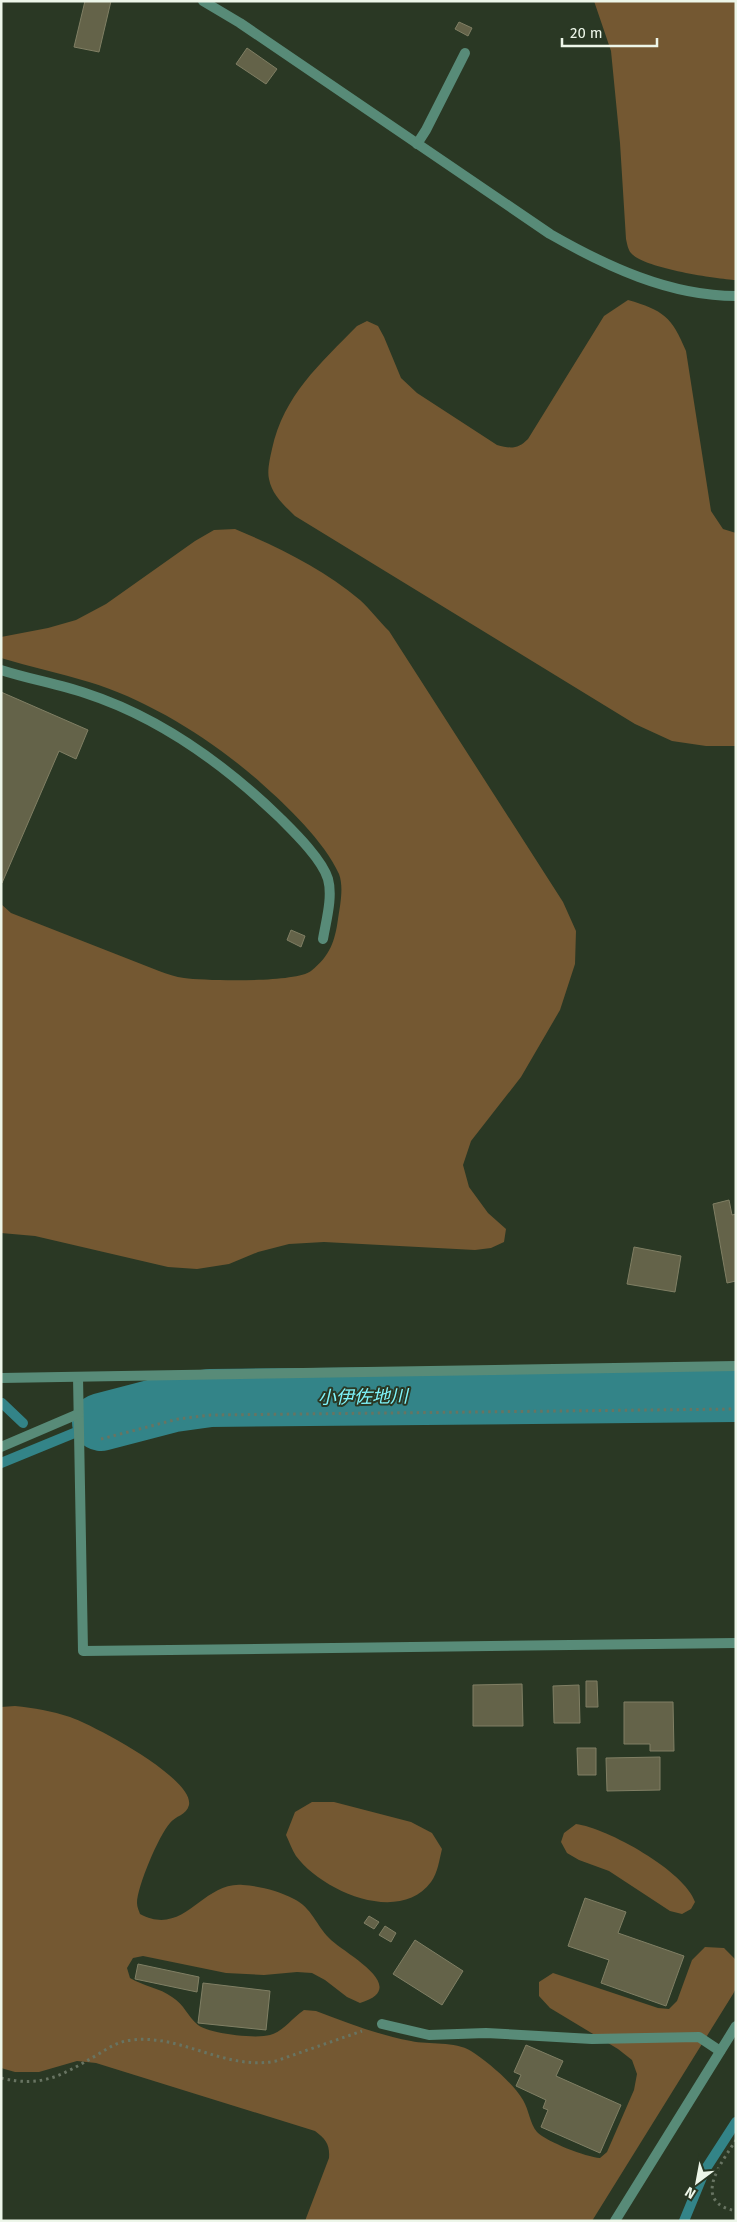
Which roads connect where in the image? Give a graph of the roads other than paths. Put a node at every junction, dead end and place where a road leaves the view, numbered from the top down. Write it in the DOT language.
graph roads {
  1 [pos="203,1"];
  2 [pos="465,53"];
  3 [pos="417,144"];
  4 [pos="736,296"];
  5 [pos="1,670"];
  6 [pos="323,939"];
  7 [pos="736,1366"];
  8 [pos="78,1377"];
  9 [pos="1,1378"];
  10 [pos="78,1417"];
  11 [pos="1,1447"];
  12 [pos="736,1643"];
  13 [pos="382,2024"];
  14 [pos="736,2026"];
  15 [pos="720,2051"];
  16 [pos="615,2221"];
  1 -- 3 [label="street"];
  2 -- 3 [label="street"];
  3 -- 4 [label="street"];
  5 -- 6 [label="street"];
  7 -- 8 [label="street"];
  8 -- 9 [label="street"];
  8 -- 10 [label="street"];
  10 -- 11 [label="street"];
  10 -- 12 [label="street"];
  13 -- 15 [label="street"];
  14 -- 15 [label="street"];
  15 -- 16 [label="street"];
}
